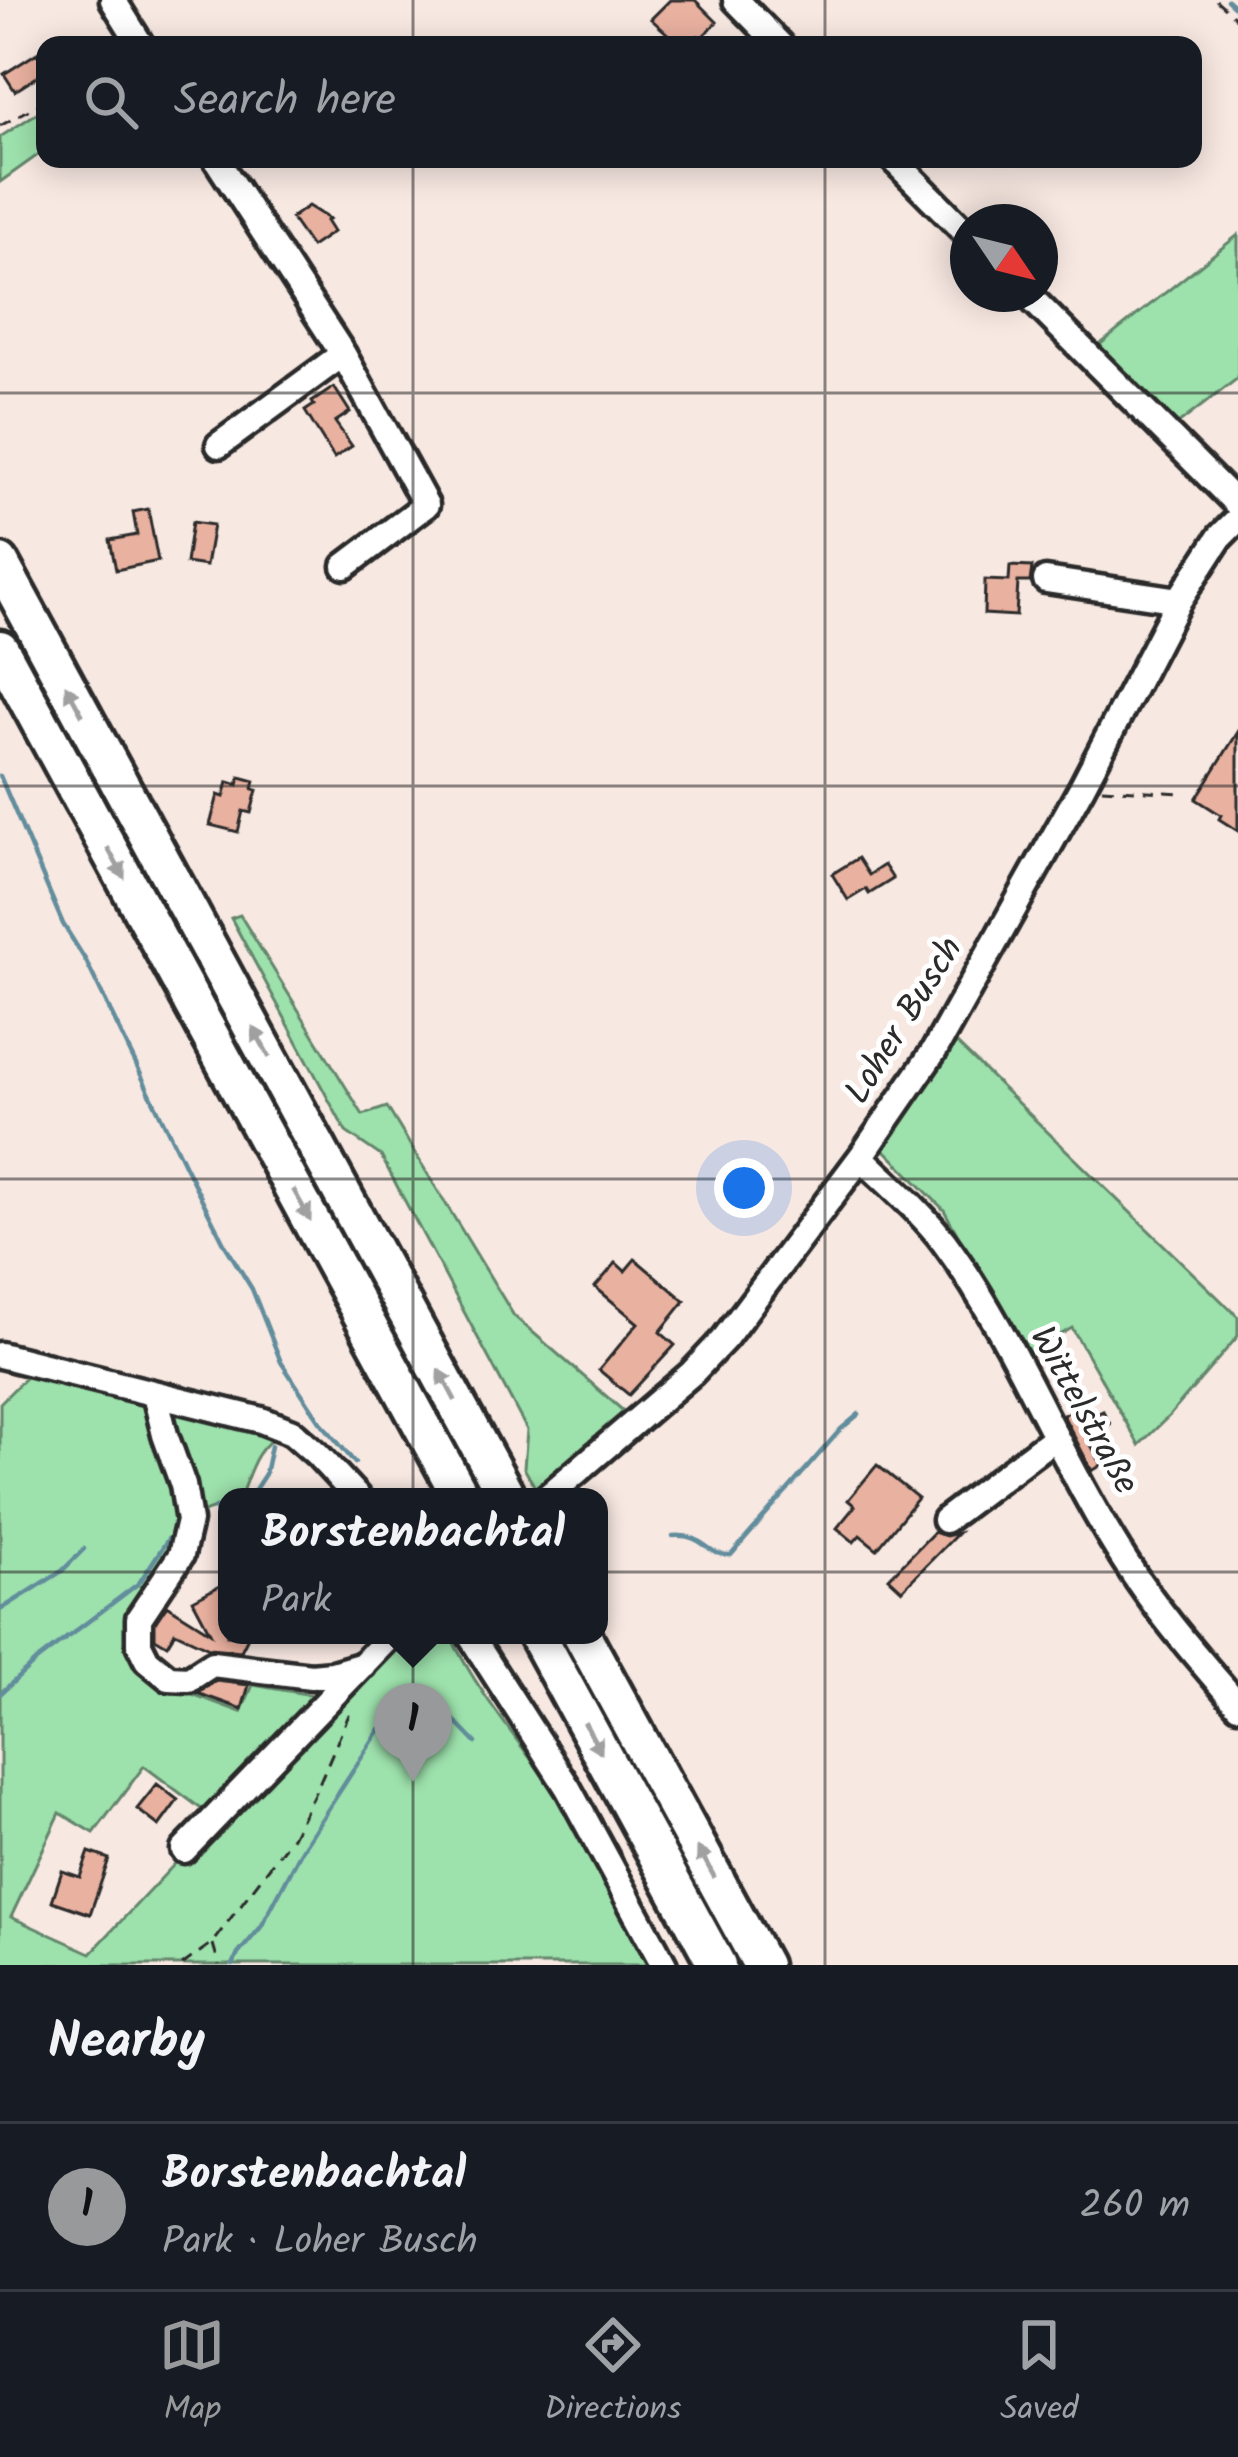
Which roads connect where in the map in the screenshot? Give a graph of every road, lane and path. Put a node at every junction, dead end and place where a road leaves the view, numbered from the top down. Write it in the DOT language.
graph roads {
  1 [pos="113,0"];
  2 [pos="736,0"];
  3 [pos="1216,0"];
  4 [pos="1238,20"];
  5 [pos="135,36"];
  6 [pos="771,36"];
  7 [pos="36,106"];
  8 [pos="0,126"];
  9 [pos="222,168"];
  10 [pos="902,168"];
  11 [pos="950,217"];
  12 [pos="1045,312"];
  13 [pos="343,354"];
  14 [pos="219,446"];
  15 [pos="1238,506"];
  16 [pos="1238,519"];
  17 [pos="0,563"];
  18 [pos="345,566"];
  19 [pos="1046,580"];
  20 [pos="1179,600"];
  21 [pos="0,649"];
  22 [pos="1082,788"];
  23 [pos="1180,793"];
  24 [pos="861,1156"];
  25 [pos="0,1355"];
  26 [pos="155,1394"];
  27 [pos="1054,1438"];
  28 [pos="349,1488"];
  29 [pos="456,1488"];
  30 [pos="503,1488"];
  31 [pos="558,1488"];
  32 [pos="945,1520"];
  33 [pos="383,1644"];
  34 [pos="476,1644"];
  35 [pos="542,1644"];
  36 [pos="587,1644"];
  37 [pos="363,1665"];
  38 [pos="353,1704"];
  39 [pos="1238,1705"];
  40 [pos="184,1850"];
  41 [pos="212,1943"];
  42 [pos="182,1965"];
  43 [pos="219,1965"];
  44 [pos="664,1965"];
  45 [pos="717,1965"];
  46 [pos="762,1965"];
  1 -- 5 [label="street"];
  2 -- 6 [label="street"];
  3 -- 4 [label="path"];
  7 -- 8 [label="path"];
  9 -- 13 [label="street"];
  10 -- 11 [label="street"];
  12 -- 15 [label="street"];
  13 -- 14 [label="street"];
  13 -- 18 [label="street"];
  16 -- 20 [label="street, Loher Busch"];
  30 -- 17 [label="highway, one-way"];
  19 -- 20 [label="street"];
  20 -- 22 [label="street, Loher Busch"];
  21 -- 29 [label="highway, one-way"];
  22 -- 23 [label="path"];
  22 -- 24 [label="street, Loher Busch"];
  24 -- 27 [label="street, Wittelstraße"];
  24 -- 31 [label="street, Loher Busch"];
  25 -- 26 [label="street"];
  26 -- 28 [label="street"];
  26 -- 37 [label="street"];
  27 -- 32 [label="street"];
  27 -- 39 [label="street, Wittelstraße"];
  33 -- 37 [label="street"];
  34 -- 44 [label="street"];
  35 -- 45 [label="highway, one-way"];
  46 -- 36 [label="highway, one-way"];
  37 -- 40 [label="street"];
  38 -- 41 [label="path"];
  41 -- 42 [label="path"];
  41 -- 43 [label="path"];
}
